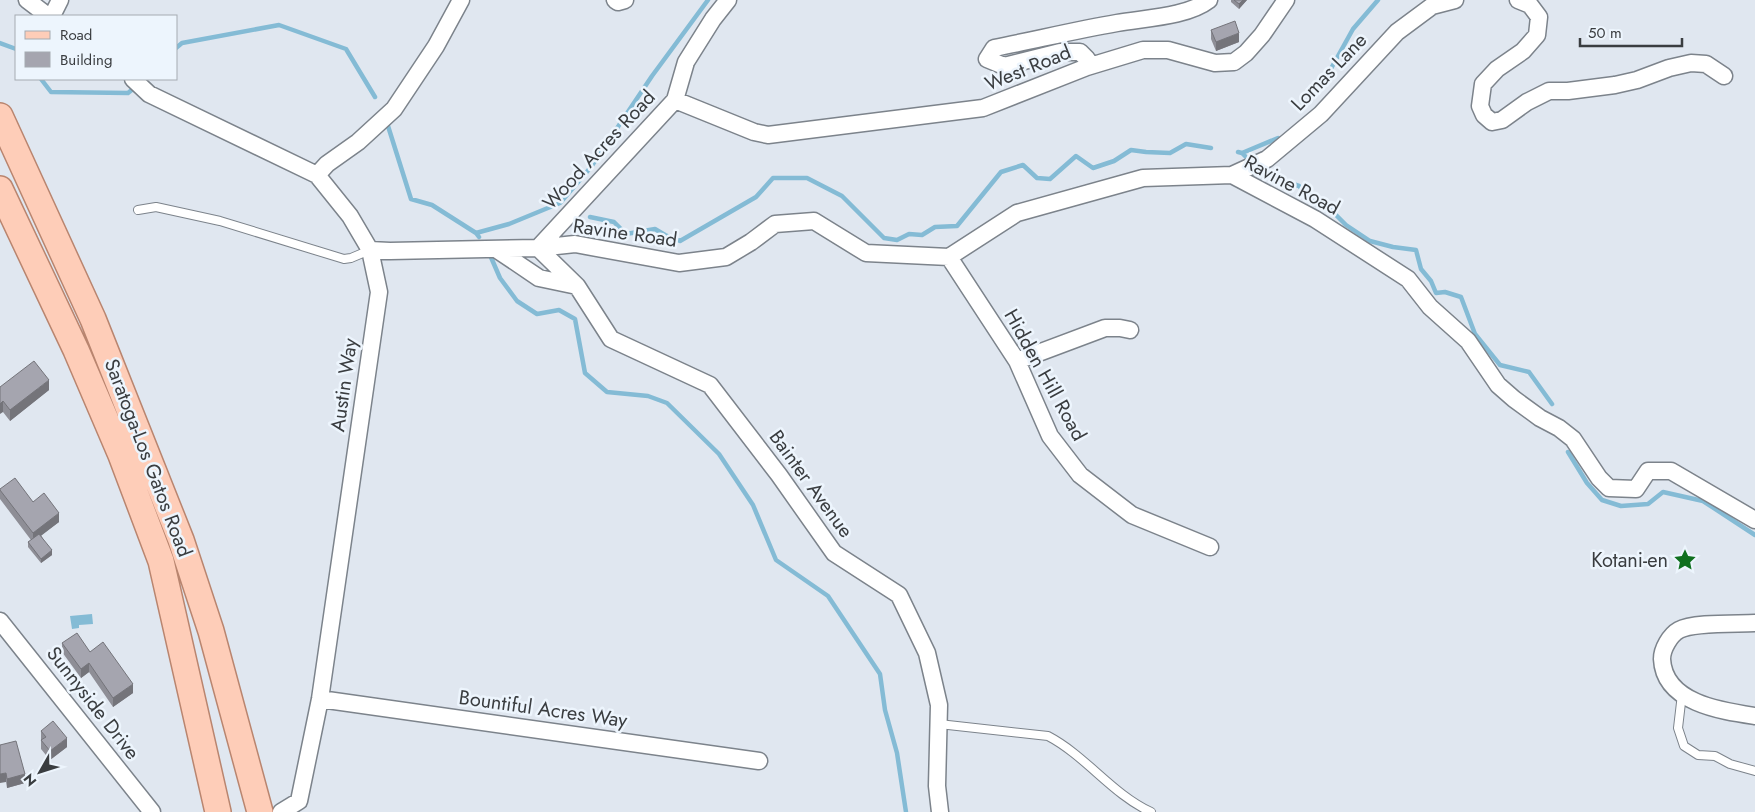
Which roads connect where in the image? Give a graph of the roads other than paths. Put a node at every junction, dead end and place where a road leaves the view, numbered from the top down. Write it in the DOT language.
graph roads {
  1 [pos="26,0"];
  2 [pos="60,0"];
  3 [pos="461,0"];
  4 [pos="615,0"];
  5 [pos="625,0"];
  6 [pos="728,0"];
  7 [pos="1209,0"];
  8 [pos="1286,0"];
  9 [pos="1455,0"];
  10 [pos="1518,0"];
  11 [pos="47,15"];
  12 [pos="52,15"];
  13 [pos="1087,68"];
  14 [pos="1724,76"];
  15 [pos="134,80"];
  16 [pos="675,100"];
  17 [pos="0,116"];
  18 [pos="317,175"];
  19 [pos="1232,175"];
  20 [pos="0,189"];
  21 [pos="138,210"];
  22 [pos="496,248"];
  23 [pos="538,248"];
  24 [pos="370,250"];
  25 [pos="949,256"];
  26 [pos="577,286"];
  27 [pos="1130,330"];
  28 [pos="1017,360"];
  29 [pos="1755,520"];
  30 [pos="1204,544"];
  31 [pos="1755,623"];
  32 [pos="3,629"];
  33 [pos="1682,694"];
  34 [pos="320,699"];
  35 [pos="1755,716"];
  36 [pos="939,724"];
  37 [pos="759,761"];
  38 [pos="1755,771"];
  39 [pos="152,812"];
  40 [pos="218,812"];
  41 [pos="260,812"];
  42 [pos="281,812"];
  43 [pos="940,812"];
  44 [pos="1151,812"];
  1 -- 11 [label="street"];
  2 -- 12 [label="street"];
  3 -- 18 [label="street"];
  4 -- 5 [label="street"];
  6 -- 16 [label="street, Wood Acres Road"];
  7 -- 13 [label="street, West Road"];
  8 -- 13 [label="street"];
  9 -- 19 [label="street, Lomas Lane"];
  10 -- 14 [label="street"];
  13 -- 16 [label="street, West Road"];
  15 -- 18 [label="street, Austin Way"];
  16 -- 23 [label="street, Wood Acres Road"];
  17 -- 41 [label="main road, Saratoga-Los Gatos Road"];
  18 -- 24 [label="street, Austin Way"];
  19 -- 25 [label="street, Ravine Road"];
  19 -- 29 [label="street, Ravine Road"];
  20 -- 40 [label="main road, Saratoga-Los Gatos Road"];
  21 -- 24 [label="lane"];
  22 -- 23 [label="street"];
  22 -- 24 [label="street"];
  22 -- 26 [label="street"];
  23 -- 25 [label="street, Ravine Road"];
  23 -- 26 [label="street, Bainter Avenue"];
  24 -- 34 [label="street, Austin Way"];
  25 -- 28 [label="street, Hidden Hill Road"];
  26 -- 36 [label="street, Bainter Avenue"];
  27 -- 28 [label="street"];
  28 -- 30 [label="street, Hidden Hill Road"];
  31 -- 33 [label="street"];
  32 -- 39 [label="street, Sunnyside Drive"];
  33 -- 35 [label="street"];
  33 -- 38 [label="lane"];
  34 -- 37 [label="street, Bountiful Acres Way"];
  34 -- 42 [label="street, Austin Way"];
  36 -- 43 [label="street, Bainter Avenue"];
  36 -- 44 [label="lane"];
}
